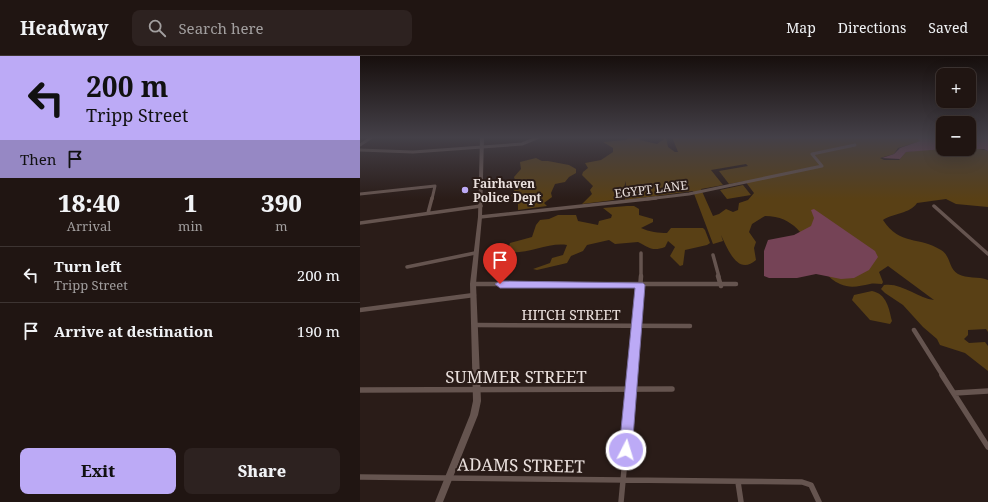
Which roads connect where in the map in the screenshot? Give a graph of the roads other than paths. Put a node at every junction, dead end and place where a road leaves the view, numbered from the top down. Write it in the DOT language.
graph roads {
  1 [pos="482,158"];
  2 [pos="815,158"];
  3 [pos="360,194"];
  4 [pos="481,206"];
  5 [pos="934,206"];
  6 [pos="428,213"];
  7 [pos="480,217"];
  8 [pos="360,223"];
  9 [pos="475,253"];
  10 [pos="641,253"];
  11 [pos="988,254"];
  12 [pos="712,255"];
  13 [pos="407,267"];
  14 [pos="473,284"];
  15 [pos="736,284"];
  16 [pos="640,285"];
  17 [pos="721,286"];
  18 [pos="474,295"];
  19 [pos="360,310"];
  20 [pos="476,325"];
  21 [pos="637,325"];
  22 [pos="690,326"];
  23 [pos="914,330"];
  24 [pos="478,389"];
  25 [pos="672,389"];
  26 [pos="360,390"];
  27 [pos="631,390"];
  28 [pos="988,391"];
  29 [pos="955,393"];
  30 [pos="988,447"];
  31 [pos="360,478"];
  32 [pos="449,478"];
  33 [pos="623,480"];
  34 [pos="738,482"];
  35 [pos="439,502"];
  36 [pos="621,502"];
  37 [pos="740,502"];
  38 [pos="819,502"];
  1 -- 4 [label="main road"];
  2 -- 7 [label="street, EGYPT LANE"];
  3 -- 6 [label="street"];
  4 -- 6 [label="street"];
  4 -- 7 [label="main road"];
  5 -- 11 [label="street"];
  6 -- 8 [label="street"];
  7 -- 9 [label="main road"];
  9 -- 13 [label="street"];
  9 -- 14 [label="main road"];
  10 -- 16 [label="street"];
  12 -- 17 [label="street"];
  14 -- 16 [label="street"];
  14 -- 18 [label="main road"];
  15 -- 17 [label="street"];
  16 -- 17 [label="street"];
  16 -- 21 [label="street"];
  18 -- 19 [label="street"];
  18 -- 20 [label="main road"];
  20 -- 21 [label="street, HITCH STREET"];
  20 -- 24 [label="main road"];
  21 -- 22 [label="street, HITCH STREET"];
  21 -- 27 [label="street"];
  23 -- 29 [label="street"];
  24 -- 26 [label="street, SUMMER STREET"];
  24 -- 27 [label="street, SUMMER STREET"];
  24 -- 32 [label="main road"];
  25 -- 27 [label="street, SUMMER STREET"];
  27 -- 33 [label="street"];
  28 -- 29 [label="street"];
  29 -- 30 [label="street"];
  31 -- 32 [label="street, ADAMS STREET"];
  32 -- 33 [label="street, ADAMS STREET"];
  32 -- 35 [label="main road"];
  33 -- 34 [label="street, ADAMS STREET"];
  33 -- 36 [label="street"];
  34 -- 37 [label="street"];
  34 -- 38 [label="street, ADAMS STREET"];
}
